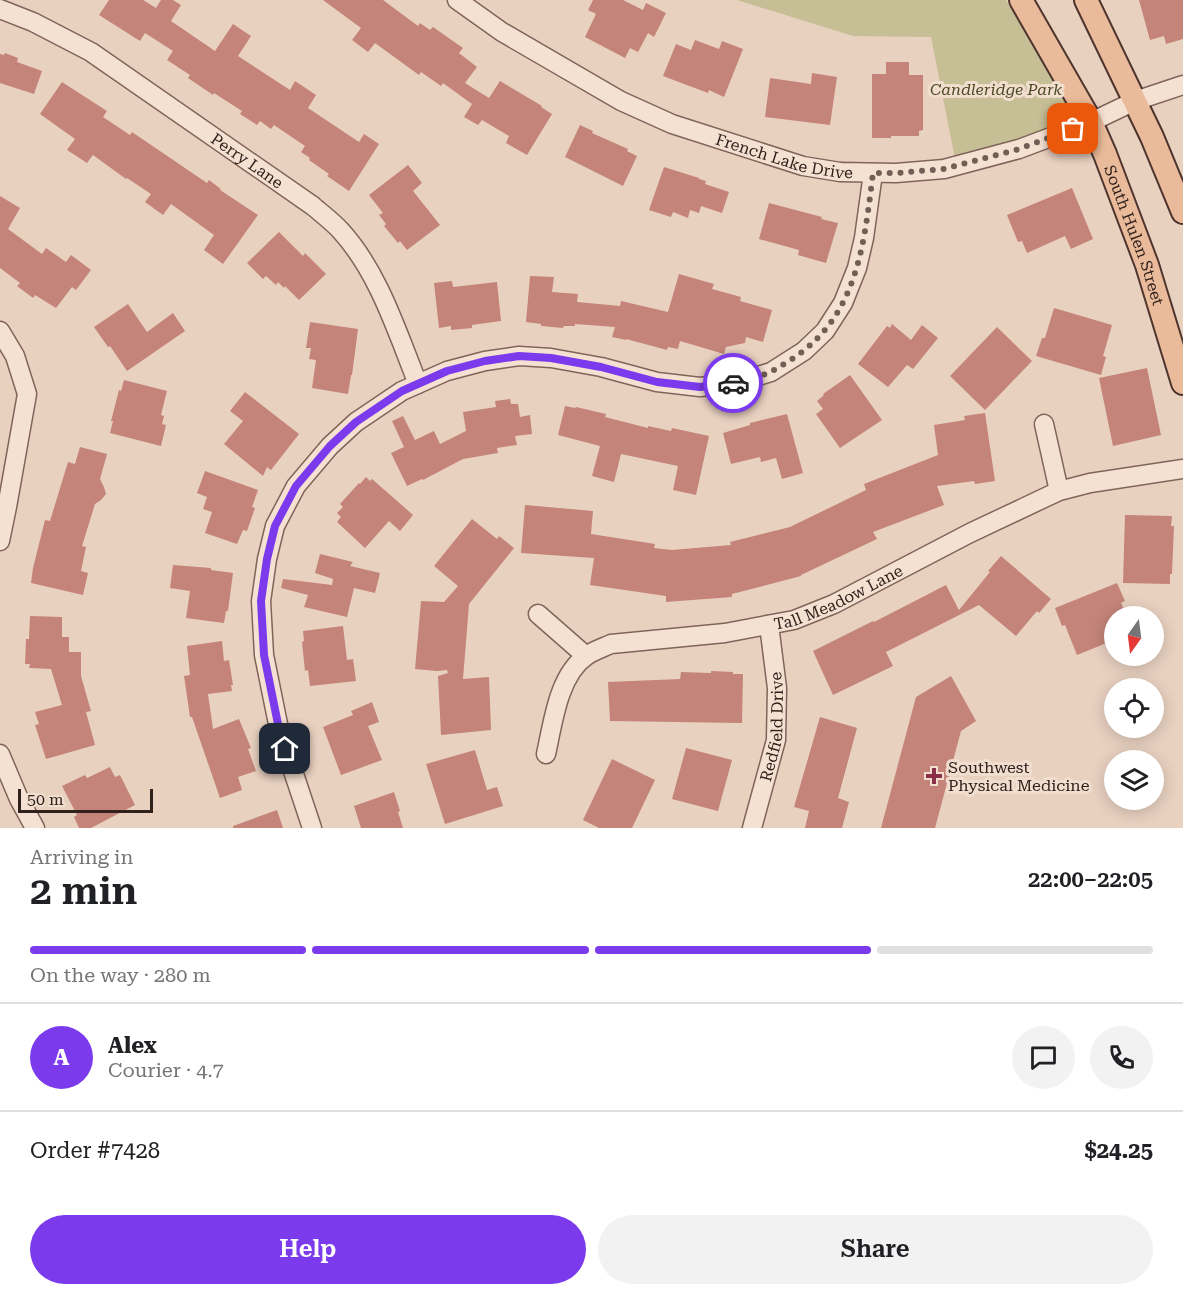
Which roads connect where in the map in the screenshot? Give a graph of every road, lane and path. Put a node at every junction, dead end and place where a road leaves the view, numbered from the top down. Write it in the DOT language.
graph roads {
  1 [pos="457,0"];
  2 [pos="1021,0"];
  3 [pos="1086,0"];
  4 [pos="0,9"];
  5 [pos="1183,85"];
  6 [pos="1135,101"];
  7 [pos="1091,122"];
  8 [pos="873,173"];
  9 [pos="1183,212"];
  10 [pos="0,331"];
  11 [pos="1183,383"];
  12 [pos="418,384"];
  13 [pos="1044,424"];
  14 [pos="1183,469"];
  15 [pos="1059,492"];
  16 [pos="0,541"];
  17 [pos="538,614"];
  18 [pos="769,626"];
  19 [pos="586,656"];
  20 [pos="0,754"];
  21 [pos="546,754"];
  22 [pos="35,828"];
  23 [pos="312,828"];
  24 [pos="752,828"];
  1 -- 8 [label="street, French Lake Drive"];
  2 -- 7 [label="main road, South Hulen Street"];
  3 -- 6 [label="main road"];
  4 -- 12 [label="street, Perry Lane"];
  5 -- 6 [label="street, French Lake Drive"];
  6 -- 7 [label="street, French Lake Drive"];
  6 -- 9 [label="main road"];
  7 -- 8 [label="street, French Lake Drive"];
  7 -- 11 [label="main road, South Hulen Street"];
  8 -- 12 [label="street"];
  10 -- 16 [label="street"];
  12 -- 23 [label="street"];
  13 -- 15 [label="street"];
  14 -- 15 [label="street, Tall Meadow Lane"];
  15 -- 18 [label="street, Tall Meadow Lane"];
  17 -- 19 [label="street"];
  18 -- 19 [label="street, Tall Meadow Lane"];
  18 -- 24 [label="street, Redfield Drive"];
  19 -- 21 [label="street, Tall Meadow Lane"];
  20 -- 22 [label="street"];
}
